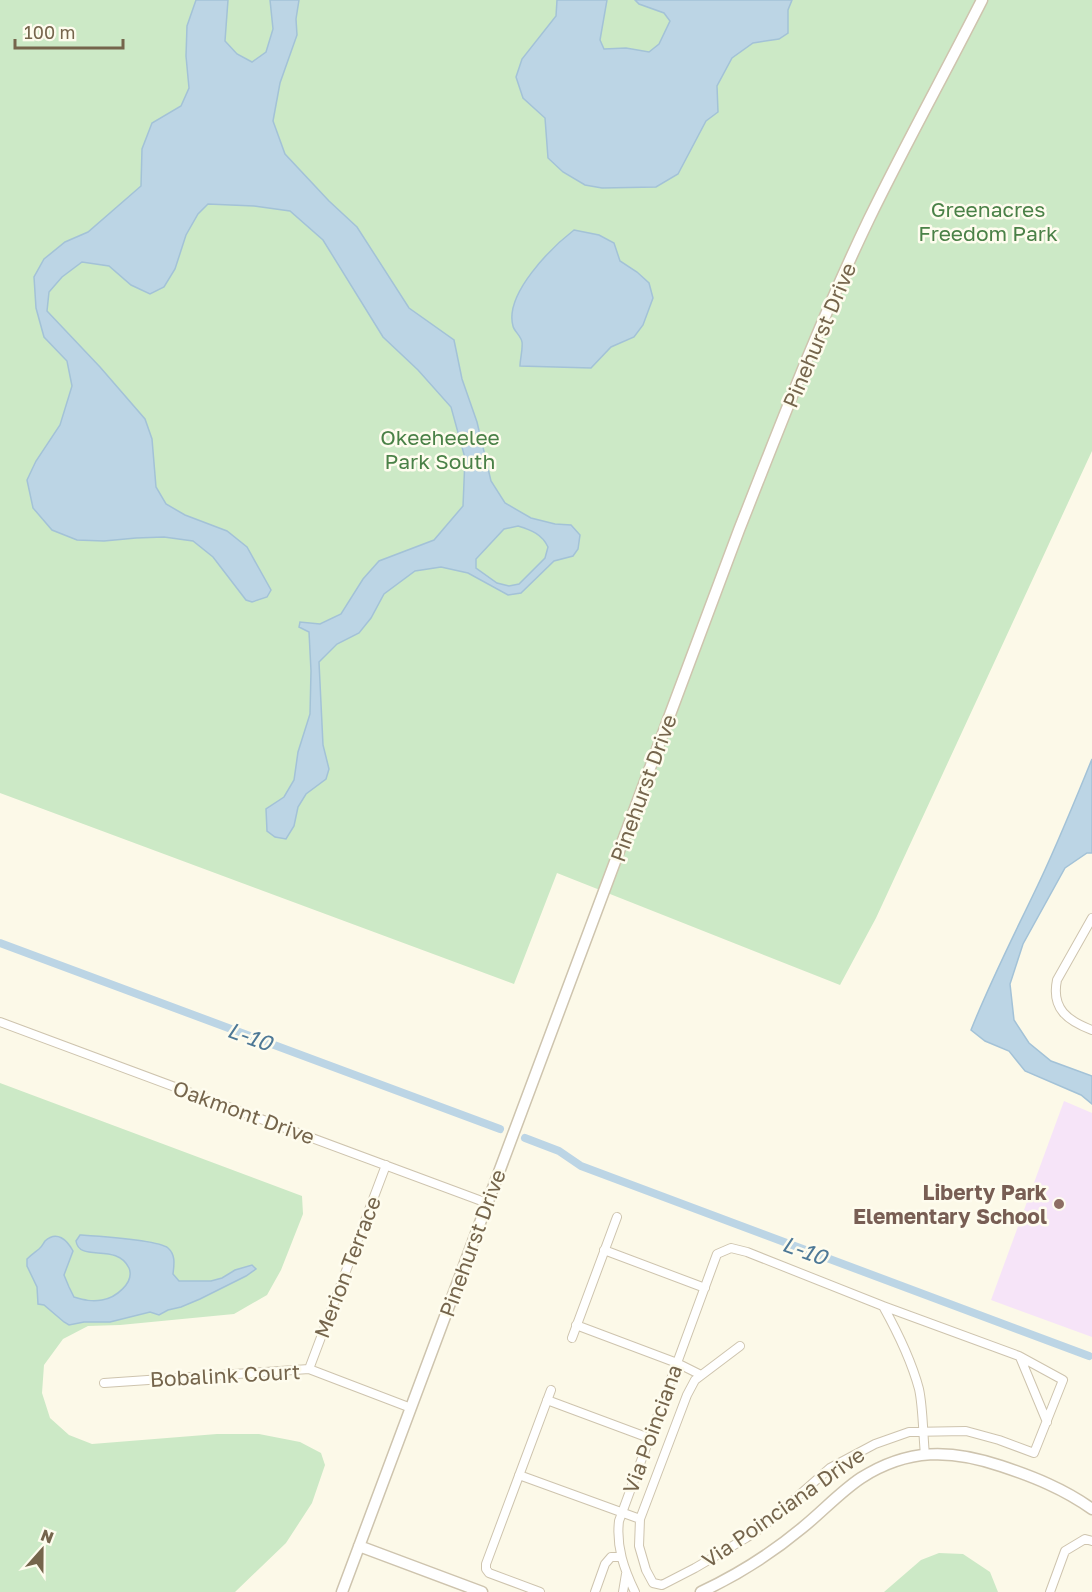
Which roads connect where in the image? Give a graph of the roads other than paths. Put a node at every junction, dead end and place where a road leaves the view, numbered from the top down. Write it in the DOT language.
graph roads {
  1 [pos="982,0"];
  2 [pos="1092,918"];
  3 [pos="0,1022"];
  4 [pos="1092,1029"];
  5 [pos="386,1165"];
  6 [pos="487,1203"];
  7 [pos="617,1216"];
  8 [pos="604,1250"];
  9 [pos="705,1288"];
  10 [pos="883,1306"];
  11 [pos="576,1325"];
  12 [pos="572,1338"];
  13 [pos="740,1346"];
  14 [pos="1019,1356"];
  15 [pos="677,1363"];
  16 [pos="309,1370"];
  17 [pos="701,1375"];
  18 [pos="104,1383"];
  19 [pos="551,1390"];
  20 [pos="547,1400"];
  21 [pos="411,1408"];
  22 [pos="1047,1422"];
  23 [pos="923,1431"];
  24 [pos="649,1438"];
  25 [pos="925,1455"];
  26 [pos="519,1475"];
  27 [pos="1092,1509"];
  28 [pos="621,1513"];
  29 [pos="640,1519"];
  30 [pos="1092,1541"];
  31 [pos="359,1546"];
  32 [pos="621,1557"];
  33 [pos="626,1573"];
  34 [pos="463,1589"];
  35 [pos="342,1592"];
  36 [pos="482,1592"];
  37 [pos="540,1592"];
  38 [pos="595,1592"];
  39 [pos="623,1592"];
  40 [pos="635,1592"];
  41 [pos="701,1592"];
  42 [pos="1050,1592"];
  1 -- 6 [label="street, Pinehurst Drive"];
  2 -- 4 [label="street"];
  3 -- 5 [label="street, Oakmont Drive"];
  5 -- 6 [label="street, Oakmont Drive"];
  5 -- 16 [label="street, Merion Terrace"];
  6 -- 21 [label="street, Pinehurst Drive"];
  7 -- 8 [label="street"];
  8 -- 9 [label="street"];
  8 -- 11 [label="street"];
  9 -- 10 [label="street, Via Poinciana Drive"];
  9 -- 15 [label="street, Via Poinciana"];
  10 -- 14 [label="street, Via Poinciana Drive"];
  10 -- 23 [label="street"];
  11 -- 12 [label="street"];
  11 -- 15 [label="street"];
  13 -- 17 [label="street, Via Poinciana Drive"];
  14 -- 22 [label="street"];
  14 -- 22 [label="street, Via Poinciana Drive"];
  15 -- 17 [label="street"];
  15 -- 24 [label="street, Via Poinciana"];
  16 -- 18 [label="street, Bobalink Court"];
  16 -- 21 [label="street, Bobalink Court"];
  17 -- 29 [label="street, Via Poinciana Drive"];
  19 -- 20 [label="street"];
  20 -- 24 [label="street"];
  20 -- 26 [label="street"];
  21 -- 31 [label="street, Pinehurst Drive"];
  22 -- 23 [label="street, Via Poinciana Drive"];
  23 -- 25 [label="street"];
  23 -- 29 [label="street, Via Poinciana Drive"];
  24 -- 28 [label="street, Via Poinciana"];
  25 -- 27 [label="street"];
  25 -- 41 [label="street"];
  26 -- 28 [label="street"];
  26 -- 37 [label="street"];
  28 -- 29 [label="street"];
  28 -- 32 [label="street, Via Poinciana"];
  30 -- 42 [label="street"];
  31 -- 34 [label="street"];
  31 -- 35 [label="street, Pinehurst Drive"];
  32 -- 33 [label="street, Via Poinciana"];
  32 -- 38 [label="street"];
  33 -- 39 [label="street, Via Poinciana"];
  33 -- 40 [label="street, Via Poinciana"];
  34 -- 36 [label="street"];
}
